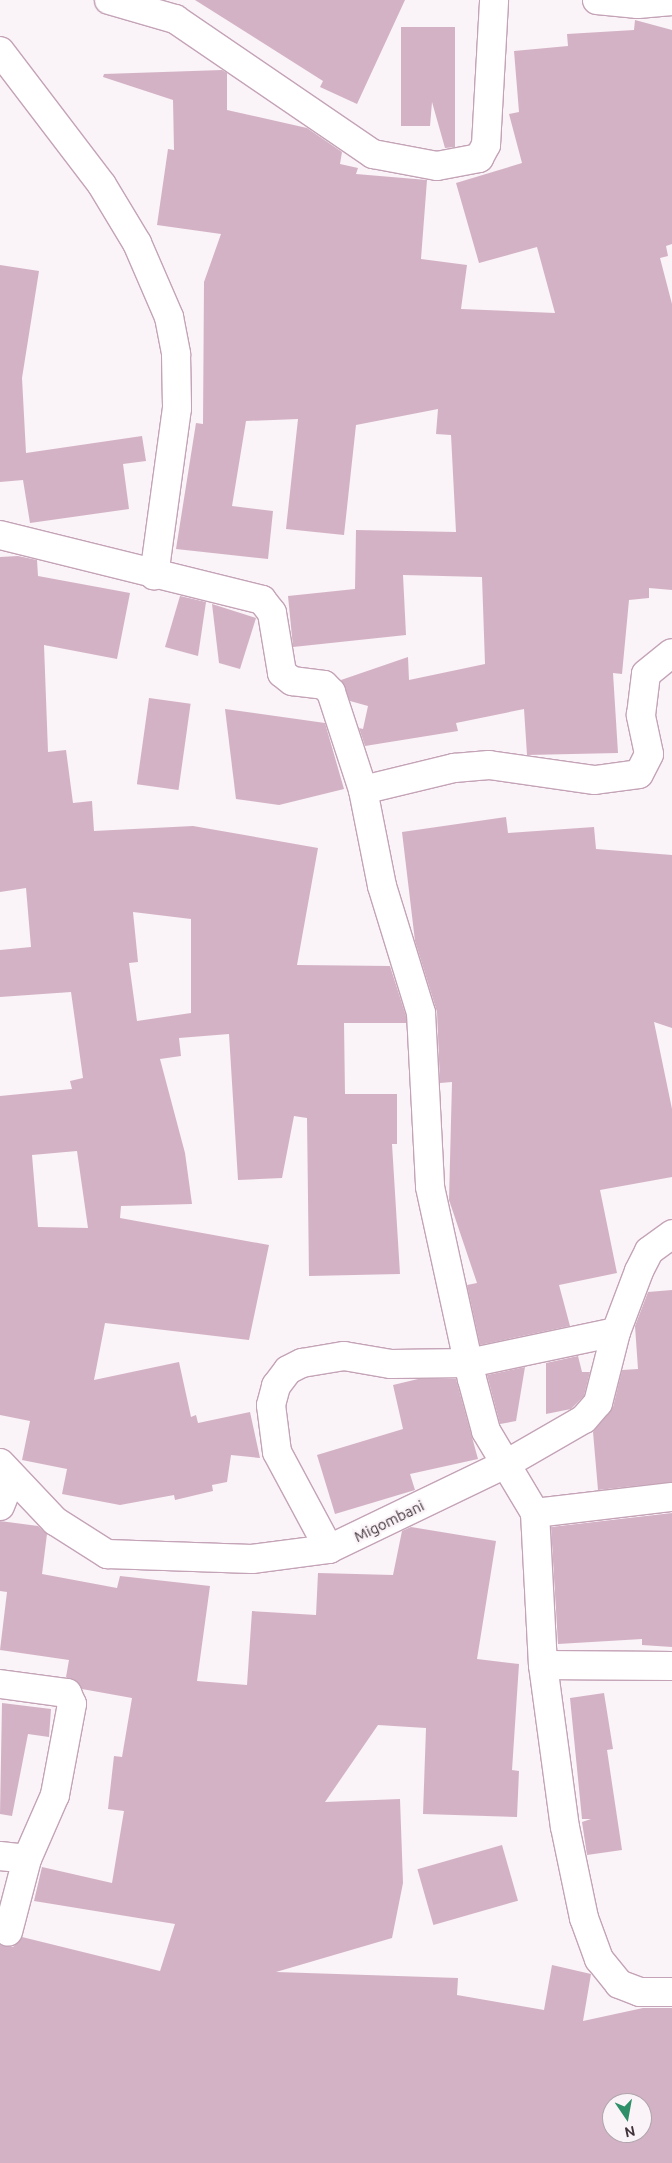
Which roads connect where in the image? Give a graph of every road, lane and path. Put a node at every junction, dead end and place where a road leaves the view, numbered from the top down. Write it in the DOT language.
graph roads {
  1 [pos="109,0"];
  2 [pos="494,0"];
  3 [pos="597,0"];
  4 [pos="672,1"];
  5 [pos="0,51"];
  6 [pos="0,535"];
  7 [pos="154,575"];
  8 [pos="672,653"];
  9 [pos="363,790"];
  10 [pos="672,1234"];
  11 [pos="616,1332"];
  12 [pos="469,1363"];
  13 [pos="506,1464"];
  14 [pos="6,1470"];
  15 [pos="672,1497"];
  16 [pos="0,1506"];
  17 [pos="535,1513"];
  18 [pos="329,1550"];
  19 [pos="543,1665"];
  20 [pos="672,1666"];
  21 [pos="0,1684"];
  22 [pos="0,1856"];
  23 [pos="28,1859"];
  24 [pos="8,1932"];
  25 [pos="672,1992"];
  1 -- 2 [label="street"];
  3 -- 4 [label="street"];
  5 -- 7 [label="street"];
  6 -- 7 [label="street"];
  7 -- 9 [label="street"];
  8 -- 9 [label="street"];
  9 -- 12 [label="street"];
  10 -- 11 [label="street, Migombani"];
  11 -- 12 [label="street"];
  11 -- 13 [label="street, Migombani"];
  12 -- 13 [label="street"];
  12 -- 18 [label="street"];
  13 -- 17 [label="street"];
  13 -- 18 [label="street, Migombani"];
  14 -- 16 [label="street"];
  14 -- 18 [label="street, Migombani"];
  15 -- 17 [label="street"];
  17 -- 19 [label="street"];
  19 -- 20 [label="street"];
  19 -- 25 [label="street"];
  21 -- 23 [label="street"];
  22 -- 23 [label="street"];
  23 -- 24 [label="street"];
}
